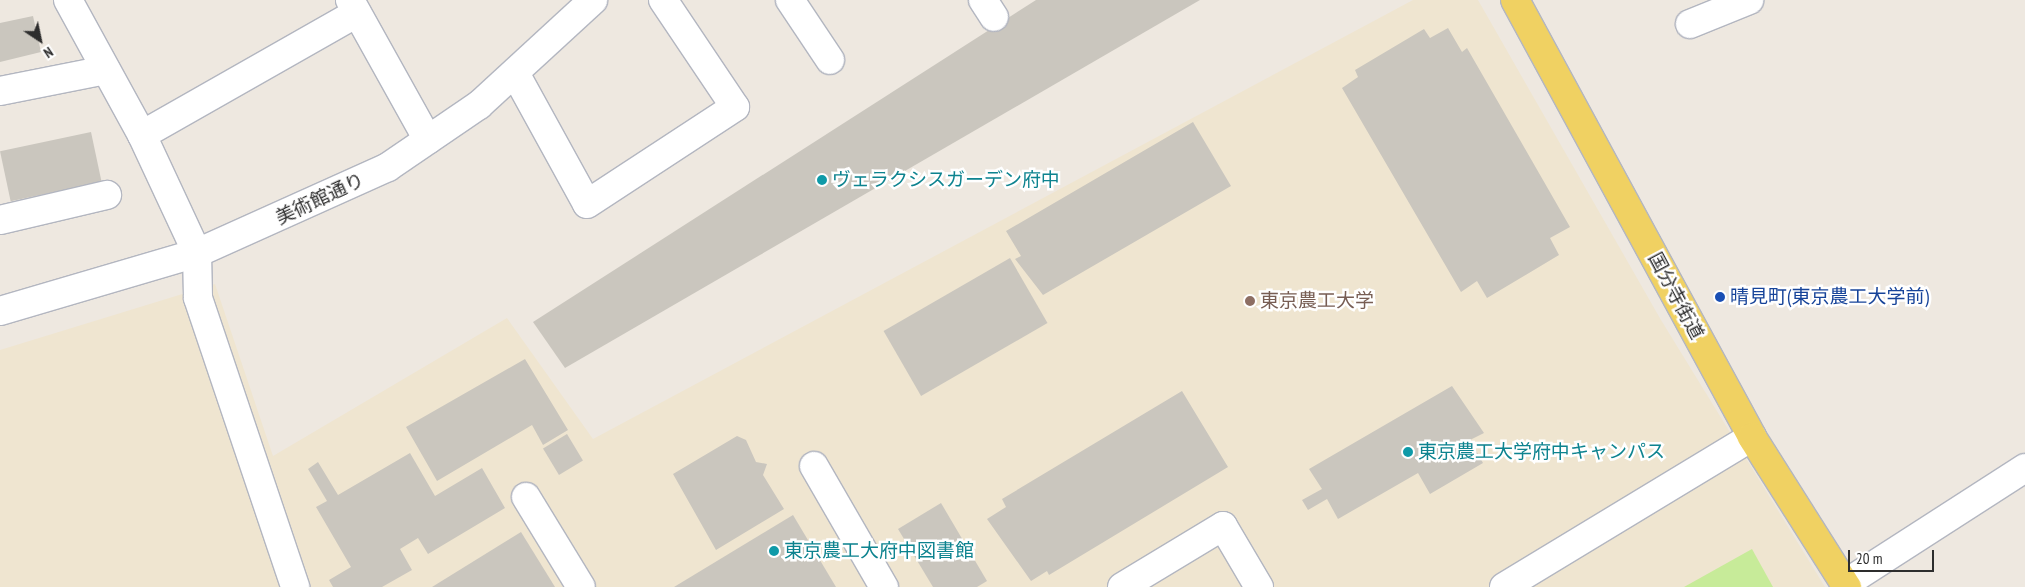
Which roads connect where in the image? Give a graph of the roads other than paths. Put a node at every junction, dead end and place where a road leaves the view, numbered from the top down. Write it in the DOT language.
graph roads {
  1 [pos="68,0"];
  2 [pos="593,0"];
  3 [pos="663,0"];
  4 [pos="790,0"];
  5 [pos="1515,0"];
  6 [pos="1748,0"];
  7 [pos="353,7"];
  8 [pos="1690,24"];
  9 [pos="830,60"];
  10 [pos="106,70"];
  11 [pos="515,74"];
  12 [pos="0,91"];
  13 [pos="142,135"];
  14 [pos="428,140"];
  15 [pos="107,195"];
  16 [pos="0,220"];
  17 [pos="197,253"];
  18 [pos="0,311"];
  19 [pos="1752,437"];
  20 [pos="814,466"];
  21 [pos="2025,468"];
  22 [pos="526,497"];
  23 [pos="1846,586"];
  24 [pos="295,587"];
  25 [pos="580,587"];
  26 [pos="884,587"];
  27 [pos="1122,587"];
  28 [pos="1259,587"];
  29 [pos="1504,587"];
  1 -- 10 [label="street"];
  2 -- 11 [label="street, 美術館通り"];
  3 -- 11 [label="street"];
  4 -- 9 [label="street"];
  5 -- 19 [label="main road, 国分寺街道"];
  6 -- 8 [label="street"];
  7 -- 13 [label="street"];
  7 -- 14 [label="street"];
  10 -- 12 [label="street"];
  10 -- 13 [label="street"];
  11 -- 14 [label="street, 美術館通り"];
  13 -- 17 [label="street"];
  14 -- 17 [label="street, 美術館通り"];
  15 -- 16 [label="street"];
  17 -- 18 [label="street, 美術館通り"];
  17 -- 24 [label="street"];
  19 -- 23 [label="main road, 国分寺街道"];
  19 -- 29 [label="street"];
  20 -- 26 [label="street"];
  21 -- 23 [label="street"];
  22 -- 25 [label="street"];
  27 -- 28 [label="street"];
}
